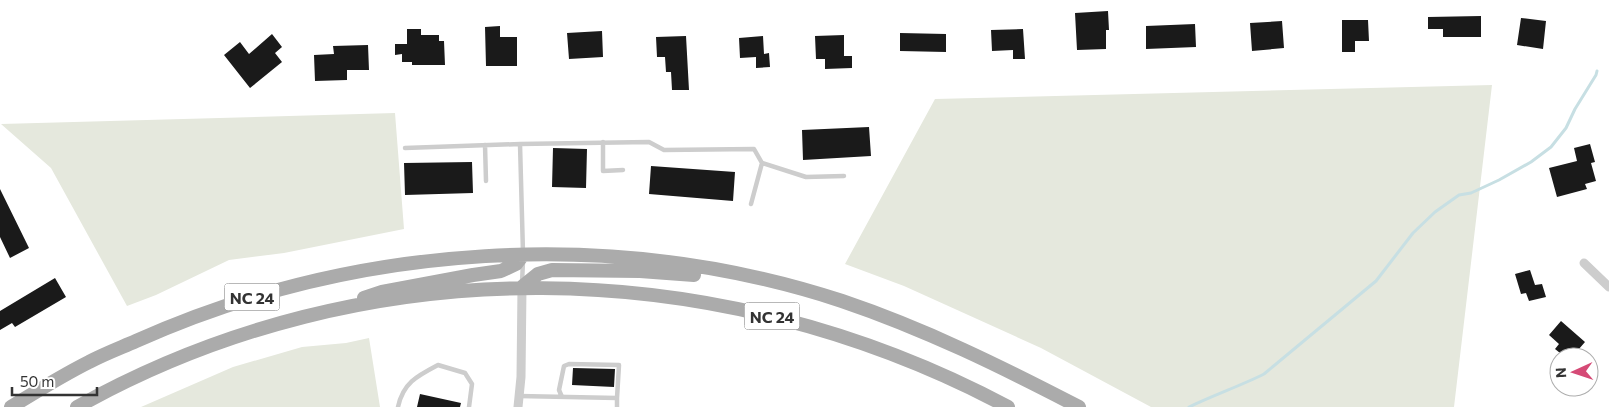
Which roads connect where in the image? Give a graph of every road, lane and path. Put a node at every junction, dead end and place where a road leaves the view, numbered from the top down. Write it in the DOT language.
graph roads {
  1 [pos="603,142"];
  2 [pos="520,144"];
  3 [pos="485,145"];
  4 [pos="405,148"];
  5 [pos="762,163"];
  6 [pos="623,170"];
  7 [pos="844,176"];
  8 [pos="486,181"];
  9 [pos="751,204"];
  10 [pos="523,255"];
  11 [pos="1584,264"];
  12 [pos="760,280"];
  13 [pos="522,287"];
  14 [pos="1609,287"];
  15 [pos="325,312"];
  16 [pos="519,396"];
  17 [pos="562,397"];
  18 [pos="617,398"];
  19 [pos="11,407"];
  20 [pos="77,407"];
  21 [pos="398,407"];
  22 [pos="469,407"];
  23 [pos="518,407"];
  24 [pos="616,407"];
  25 [pos="1009,407"];
  26 [pos="1079,407"];
  1 -- 2 [label="lane"];
  1 -- 5 [label="lane"];
  1 -- 6 [label="lane"];
  2 -- 3 [label="lane"];
  2 -- 10 [label="lane"];
  3 -- 4 [label="lane"];
  3 -- 8 [label="lane"];
  5 -- 7 [label="lane"];
  5 -- 9 [label="lane"];
  10 -- 12 [label="main road, NC 24"];
  10 -- 13 [label="lane"];
  10 -- 15 [label="main road"];
  10 -- 19 [label="main road, NC 24"];
  11 -- 14 [label="street"];
  12 -- 13 [label="main road"];
  12 -- 26 [label="main road, NC 24"];
  13 -- 15 [label="main road, NC 24"];
  13 -- 16 [label="street"];
  13 -- 25 [label="main road, NC 24"];
  15 -- 20 [label="main road, NC 24"];
  16 -- 17 [label="lane"];
  16 -- 23 [label="street"];
  17 -- 18 [label="lane"];
  17 -- 18 [label="lane"];
  18 -- 24 [label="lane"];
  21 -- 22 [label="lane"];
}
